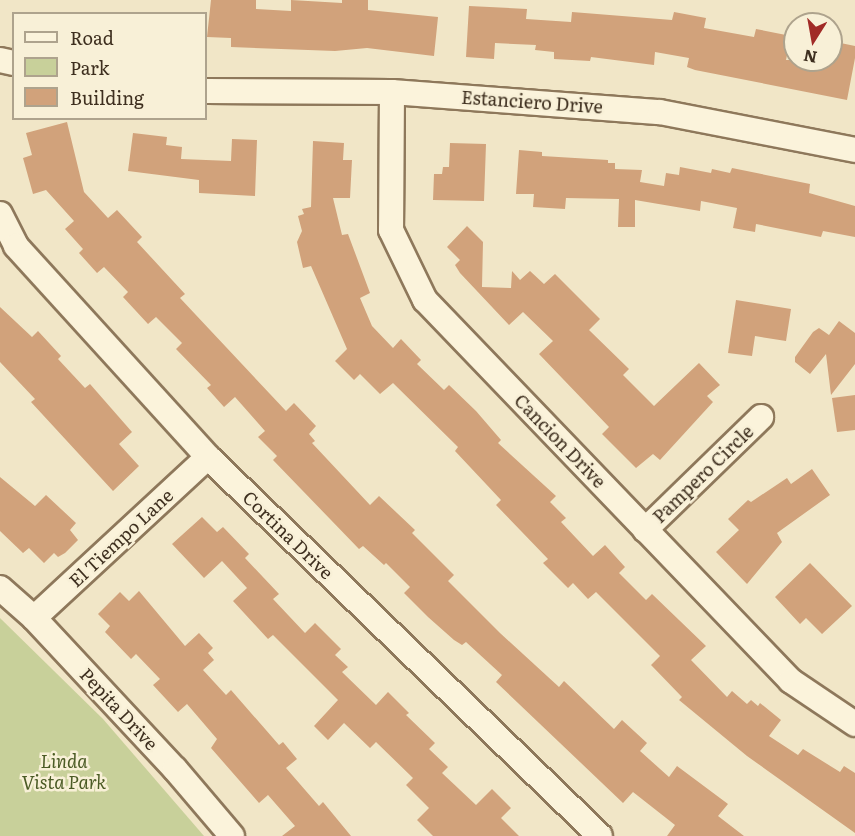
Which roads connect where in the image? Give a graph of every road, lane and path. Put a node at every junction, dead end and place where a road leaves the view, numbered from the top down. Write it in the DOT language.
graph roads {
  1 [pos="207,91"];
  2 [pos="392,92"];
  3 [pos="855,150"];
  4 [pos="0,214"];
  5 [pos="761,417"];
  6 [pos="208,457"];
  7 [pos="645,530"];
  8 [pos="0,588"];
  9 [pos="34,618"];
  10 [pos="855,724"];
  11 [pos="232,836"];
  12 [pos="600,836"];
  1 -- 2 [label="street, Estanciero Drive"];
  2 -- 3 [label="street, Estanciero Drive"];
  2 -- 7 [label="street, Cancion Drive"];
  4 -- 6 [label="street, Cortina Drive"];
  5 -- 7 [label="street, Pampero Circle"];
  6 -- 9 [label="street, El Tiempo Lane"];
  6 -- 12 [label="street, Cortina Drive"];
  7 -- 10 [label="street, Cancion Drive"];
  8 -- 9 [label="street, Pepita Drive"];
  9 -- 11 [label="street, Pepita Drive"];
}
